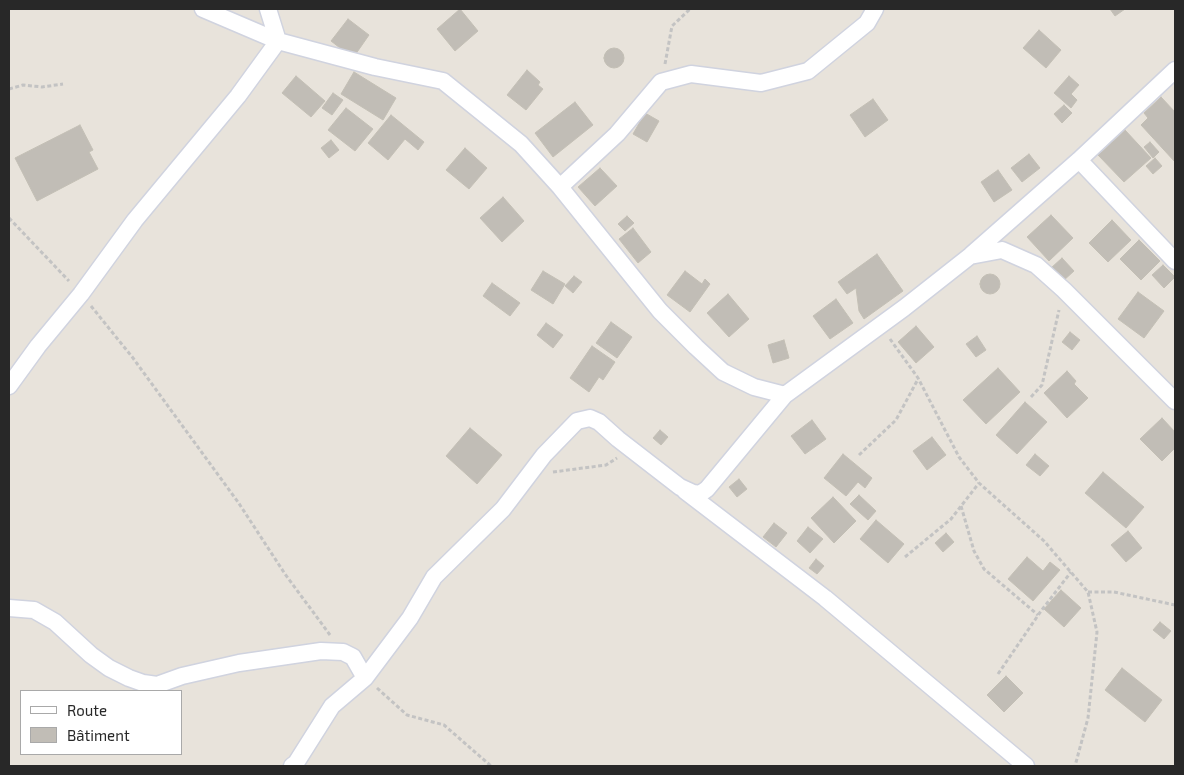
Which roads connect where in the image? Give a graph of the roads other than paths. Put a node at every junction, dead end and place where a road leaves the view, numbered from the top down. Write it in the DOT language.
graph roads {
  1 [pos="203,9"];
  2 [pos="268,9"];
  3 [pos="875,9"];
  4 [pos="278,41"];
  5 [pos="1173,77"];
  6 [pos="1079,160"];
  7 [pos="560,187"];
  8 [pos="970,256"];
  9 [pos="1175,261"];
  10 [pos="9,386"];
  11 [pos="785,395"];
  12 [pos="1175,401"];
  13 [pos="680,487"];
  14 [pos="9,608"];
  15 [pos="348,654"];
  16 [pos="382,654"];
  17 [pos="365,678"];
  18 [pos="292,766"];
  19 [pos="1026,766"];
  1 -- 4 [label="street"];
  2 -- 4 [label="street"];
  3 -- 7 [label="street"];
  4 -- 7 [label="street"];
  4 -- 10 [label="street"];
  5 -- 6 [label="street"];
  6 -- 8 [label="street"];
  6 -- 9 [label="street"];
  7 -- 11 [label="street"];
  8 -- 11 [label="street"];
  8 -- 12 [label="street"];
  11 -- 13 [label="street"];
  13 -- 16 [label="street"];
  13 -- 19 [label="street"];
  14 -- 15 [label="street"];
  15 -- 16 [label="street"];
  15 -- 17 [label="street"];
  16 -- 17 [label="street"];
  17 -- 18 [label="street"];
}
